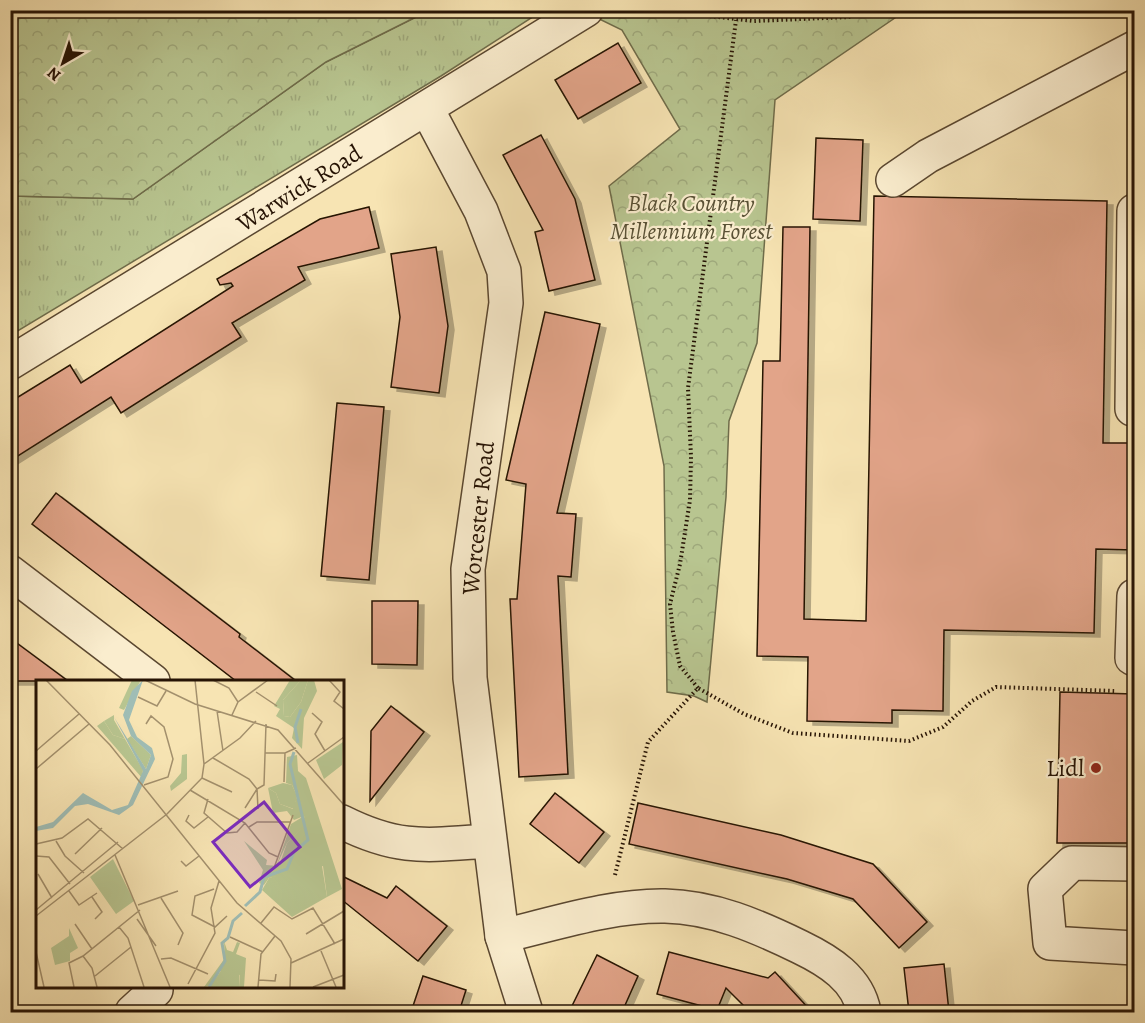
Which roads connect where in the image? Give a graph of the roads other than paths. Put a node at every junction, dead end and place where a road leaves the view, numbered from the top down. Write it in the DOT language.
graph roads {
  1 [pos="586,10"];
  2 [pos="1134,48"];
  3 [pos="427,109"];
  4 [pos="893,180"];
  5 [pos="1134,211"];
  6 [pos="10,363"];
  7 [pos="1132,409"];
  8 [pos="10,572"];
  9 [pos="1134,596"];
  10 [pos="1134,658"];
  11 [pos="152,680"];
  12 [pos="344,823"];
  13 [pos="489,841"];
  14 [pos="1134,864"];
  15 [pos="502,936"];
  16 [pos="1134,948"];
  17 [pos="156,990"];
  18 [pos="132,1012"];
  19 [pos="526,1012"];
  20 [pos="864,1012"];
  1 -- 3 [label="street, Warwick Road"];
  2 -- 4 [label="street"];
  3 -- 6 [label="street, Warwick Road"];
  3 -- 13 [label="street, Worcester Road"];
  5 -- 7 [label="street"];
  8 -- 11 [label="street"];
  9 -- 10 [label="street"];
  12 -- 13 [label="street"];
  13 -- 15 [label="street, Worcester Road"];
  14 -- 16 [label="street"];
  15 -- 19 [label="street, Worcester Road"];
  15 -- 20 [label="street"];
  17 -- 18 [label="street"];
}
